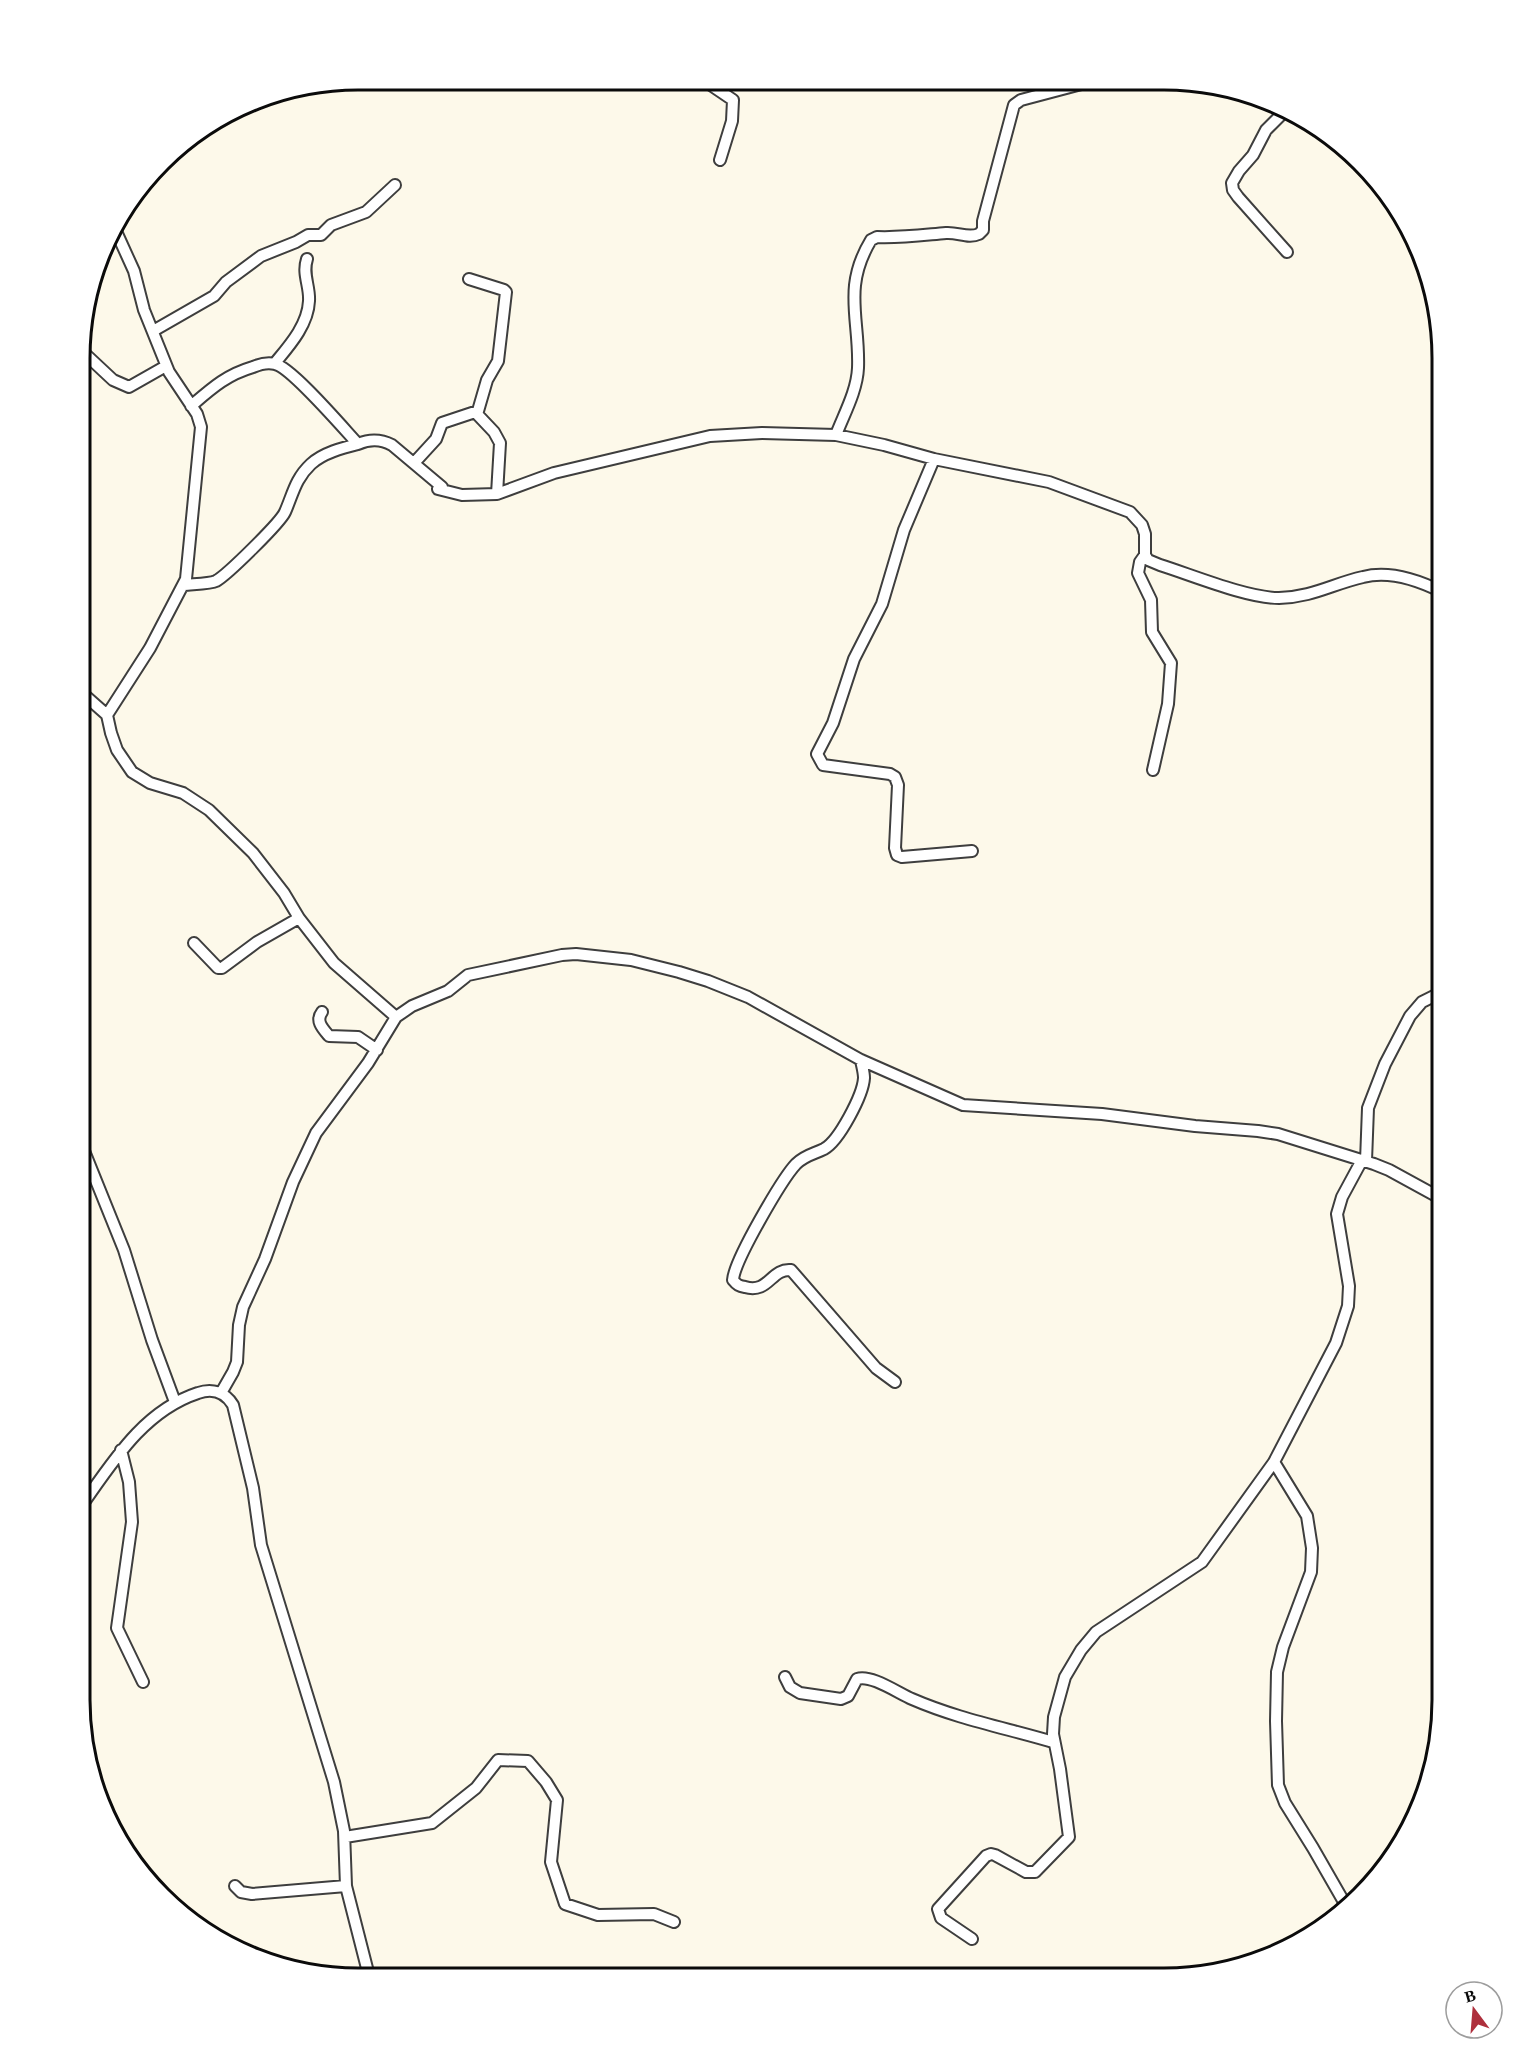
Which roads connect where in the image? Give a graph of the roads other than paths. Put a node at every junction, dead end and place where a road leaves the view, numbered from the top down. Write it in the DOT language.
graph roads {
  1 [pos="718,90"];
  2 [pos="1059,90"];
  3 [pos="1279,117"];
  4 [pos="720,160"];
  5 [pos="395,185"];
  6 [pos="119,238"];
  7 [pos="1287,252"];
  8 [pos="307,259"];
  9 [pos="470,279"];
  10 [pos="153,331"];
  11 [pos="90,358"];
  12 [pos="275,363"];
  13 [pos="166,366"];
  14 [pos="191,406"];
  15 [pos="476,413"];
  16 [pos="836,435"];
  17 [pos="358,444"];
  18 [pos="934,459"];
  19 [pos="414,463"];
  20 [pos="497,494"];
  21 [pos="1145,555"];
  22 [pos="184,585"];
  23 [pos="1432,587"];
  24 [pos="90,700"];
  25 [pos="107,715"];
  26 [pos="1153,770"];
  27 [pos="972,851"];
  28 [pos="299,918"];
  29 [pos="194,943"];
  30 [pos="1432,997"];
  31 [pos="322,1012"];
  32 [pos="396,1017"];
  33 [pos="376,1050"];
  34 [pos="861,1060"];
  35 [pos="1364,1161"];
  36 [pos="90,1164"];
  37 [pos="1432,1194"];
  38 [pos="894,1382"];
  39 [pos="221,1393"];
  40 [pos="176,1402"];
  41 [pos="121,1450"];
  42 [pos="1274,1462"];
  43 [pos="90,1492"];
  44 [pos="785,1677"];
  45 [pos="143,1682"];
  46 [pos="1053,1742"];
  47 [pos="345,1837"];
  48 [pos="235,1886"];
  49 [pos="346,1886"];
  50 [pos="1342,1900"];
  51 [pos="674,1922"];
  52 [pos="972,1939"];
  53 [pos="367,1968"];
  1 -- 4 [label="street"];
  2 -- 16 [label="street"];
  3 -- 7 [label="street"];
  5 -- 10 [label="street"];
  6 -- 10 [label="street"];
  8 -- 12 [label="street"];
  9 -- 15 [label="street"];
  10 -- 13 [label="street"];
  11 -- 13 [label="street"];
  12 -- 14 [label="street"];
  12 -- 17 [label="street"];
  13 -- 14 [label="street"];
  14 -- 22 [label="street"];
  15 -- 19 [label="street"];
  15 -- 20 [label="street"];
  16 -- 18 [label="street"];
  16 -- 20 [label="street"];
  17 -- 19 [label="street"];
  17 -- 22 [label="street"];
  18 -- 21 [label="street"];
  18 -- 27 [label="street"];
  19 -- 20 [label="street"];
  21 -- 23 [label="street"];
  21 -- 26 [label="street"];
  22 -- 25 [label="street"];
  24 -- 25 [label="street"];
  25 -- 28 [label="street"];
  28 -- 29 [label="street"];
  28 -- 32 [label="street"];
  30 -- 35 [label="street"];
  31 -- 33 [label="street"];
  32 -- 33 [label="street"];
  32 -- 34 [label="street"];
  33 -- 39 [label="street"];
  34 -- 35 [label="street"];
  34 -- 38 [label="street"];
  35 -- 37 [label="street"];
  35 -- 42 [label="street"];
  36 -- 40 [label="street"];
  39 -- 40 [label="street"];
  39 -- 47 [label="street"];
  40 -- 41 [label="street"];
  41 -- 43 [label="street"];
  41 -- 45 [label="street"];
  42 -- 46 [label="street"];
  42 -- 50 [label="street"];
  44 -- 46 [label="street"];
  46 -- 52 [label="street"];
  47 -- 49 [label="street"];
  47 -- 51 [label="street"];
  48 -- 49 [label="street"];
  49 -- 53 [label="street"];
}
